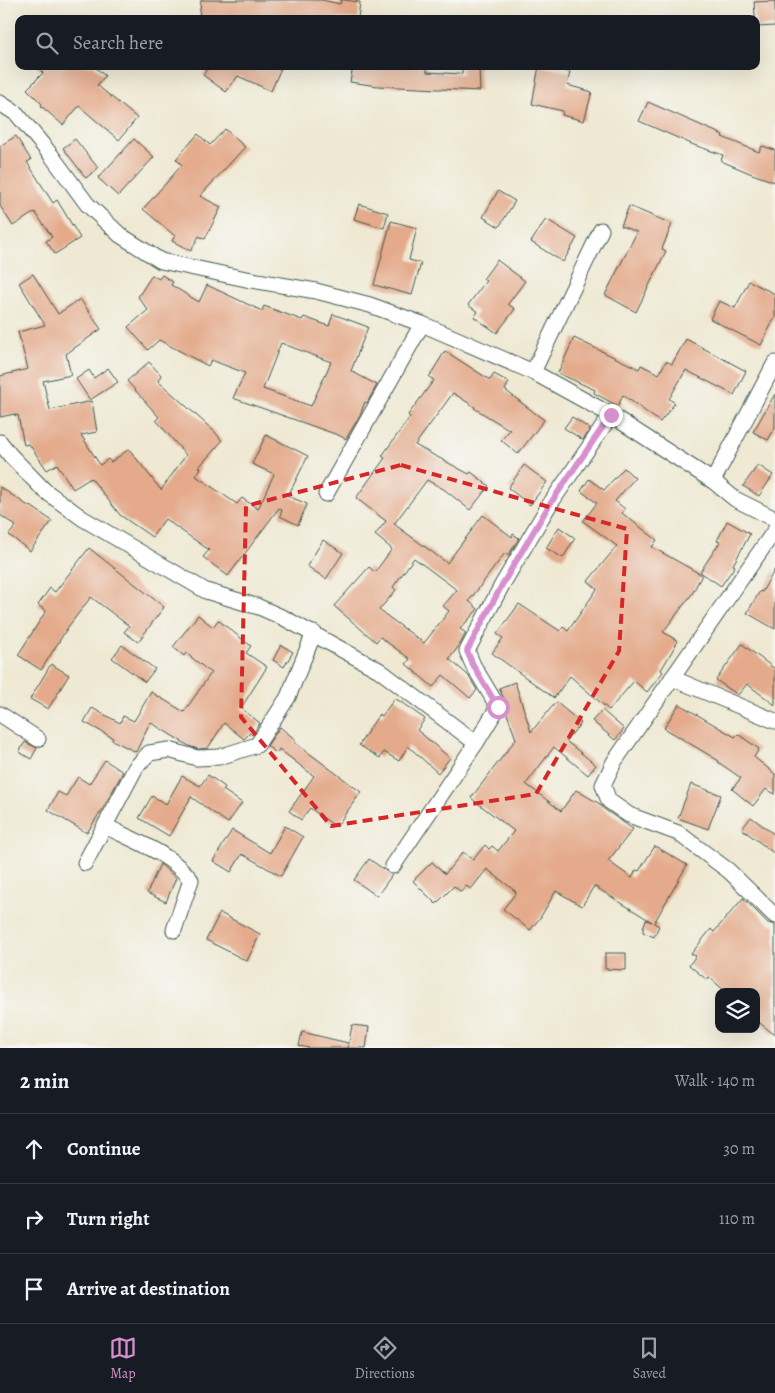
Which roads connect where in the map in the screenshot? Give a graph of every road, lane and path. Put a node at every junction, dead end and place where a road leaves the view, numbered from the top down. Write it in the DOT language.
graph roads {
  1 [pos="0,103"];
  2 [pos="601,230"];
  3 [pos="422,324"];
  4 [pos="775,363"];
  5 [pos="533,372"];
  6 [pos="611,415"];
  7 [pos="0,442"];
  8 [pos="712,481"];
  9 [pos="326,494"];
  10 [pos="775,519"];
  11 [pos="775,530"];
  12 [pos="314,633"];
  13 [pos="672,678"];
  14 [pos="0,714"];
  15 [pos="775,720"];
  16 [pos="38,739"];
  17 [pos="476,743"];
  18 [pos="105,826"];
  19 [pos="85,863"];
  20 [pos="393,866"];
  21 [pos="775,916"];
  22 [pos="174,930"];
  1 -- 3 [label="street"];
  2 -- 5 [label="street"];
  3 -- 5 [label="street"];
  3 -- 9 [label="street"];
  4 -- 8 [label="street"];
  5 -- 6 [label="street"];
  6 -- 8 [label="street"];
  6 -- 17 [label="street"];
  7 -- 12 [label="street"];
  8 -- 10 [label="street"];
  11 -- 13 [label="street"];
  12 -- 17 [label="street"];
  12 -- 18 [label="street"];
  13 -- 15 [label="street"];
  13 -- 21 [label="street"];
  14 -- 16 [label="street"];
  17 -- 20 [label="street"];
  18 -- 19 [label="street"];
  18 -- 22 [label="street"];
}
